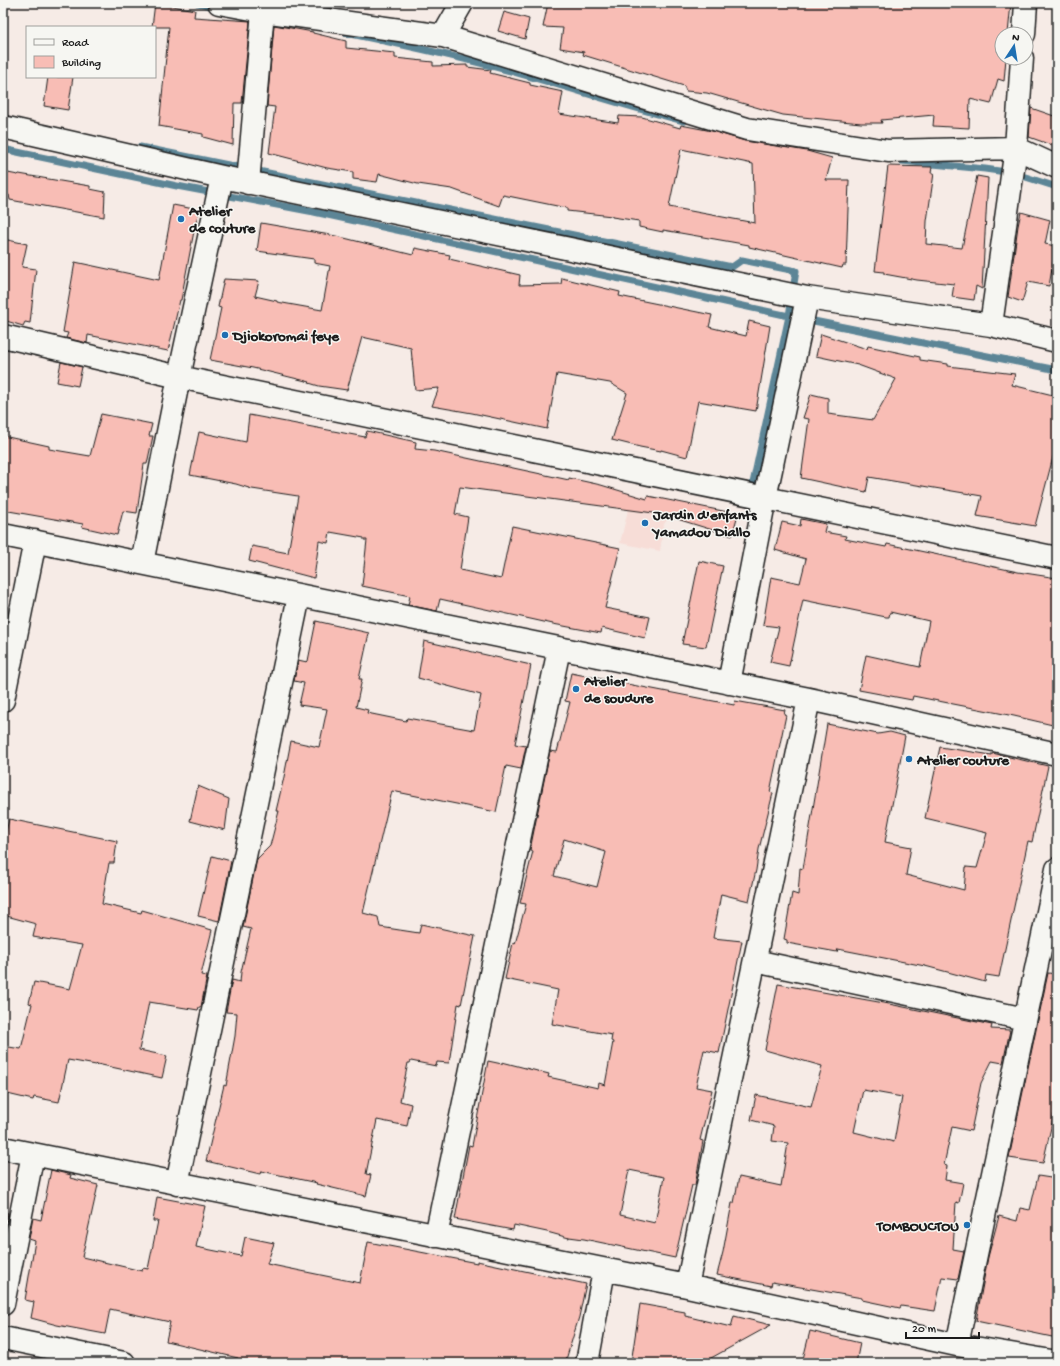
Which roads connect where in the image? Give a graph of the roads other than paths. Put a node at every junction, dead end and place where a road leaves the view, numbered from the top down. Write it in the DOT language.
graph roads {
  1 [pos="219,3"];
  2 [pos="462,3"];
  3 [pos="1026,3"];
  4 [pos="263,11"];
  5 [pos="1025,26"];
  6 [pos="442,36"];
  7 [pos="1021,66"];
  8 [pos="3,127"];
  9 [pos="1016,148"];
  10 [pos="1057,167"];
  11 [pos="222,177"];
  12 [pos="248,183"];
  13 [pos="807,298"];
  14 [pos="991,325"];
  15 [pos="3,336"];
  16 [pos="1057,341"];
  17 [pos="179,377"];
  18 [pos="765,498"];
  19 [pos="3,535"];
  20 [pos="35,542"];
  21 [pos="1057,558"];
  22 [pos="142,563"];
  23 [pos="299,596"];
  24 [pos="559,649"];
  25 [pos="729,683"];
  26 [pos="3,700"];
  27 [pos="809,700"];
  28 [pos="1057,754"];
  29 [pos="1057,869"];
  30 [pos="755,961"];
  31 [pos="1025,1019"];
  32 [pos="3,1148"];
  33 [pos="34,1154"];
  34 [pos="177,1184"];
  35 [pos="436,1236"];
  36 [pos="604,1270"];
  37 [pos="687,1286"];
  38 [pos="3,1304"];
  39 [pos="3,1338"];
  40 [pos="957,1345"];
  41 [pos="1057,1362"];
  42 [pos="124,1363"];
  43 [pos="587,1363"];
  1 -- 4 [label="street"];
  2 -- 6 [label="street"];
  3 -- 5 [label="street"];
  4 -- 6 [label="street"];
  4 -- 12 [label="street"];
  6 -- 9 [label="street"];
  7 -- 9 [label="street"];
  8 -- 11 [label="street"];
  9 -- 10 [label="street"];
  9 -- 14 [label="street"];
  11 -- 12 [label="street"];
  11 -- 17 [label="street"];
  12 -- 13 [label="street"];
  13 -- 14 [label="street"];
  13 -- 18 [label="street"];
  14 -- 16 [label="street"];
  15 -- 17 [label="street"];
  17 -- 18 [label="street"];
  17 -- 22 [label="street"];
  18 -- 21 [label="street"];
  18 -- 25 [label="street"];
  19 -- 20 [label="street"];
  20 -- 22 [label="street"];
  20 -- 26 [label="street"];
  22 -- 23 [label="street"];
  23 -- 24 [label="street"];
  23 -- 34 [label="street"];
  24 -- 25 [label="street"];
  24 -- 35 [label="street"];
  25 -- 27 [label="street"];
  27 -- 28 [label="street"];
  27 -- 30 [label="street"];
  29 -- 31 [label="street"];
  30 -- 31 [label="street"];
  30 -- 37 [label="street"];
  31 -- 40 [label="street"];
  32 -- 33 [label="street"];
  33 -- 34 [label="street"];
  33 -- 38 [label="street"];
  34 -- 35 [label="street"];
  35 -- 36 [label="street"];
  36 -- 37 [label="street"];
  36 -- 43 [label="street"];
  37 -- 40 [label="street"];
  39 -- 42 [label="street"];
  40 -- 41 [label="street"];
}
